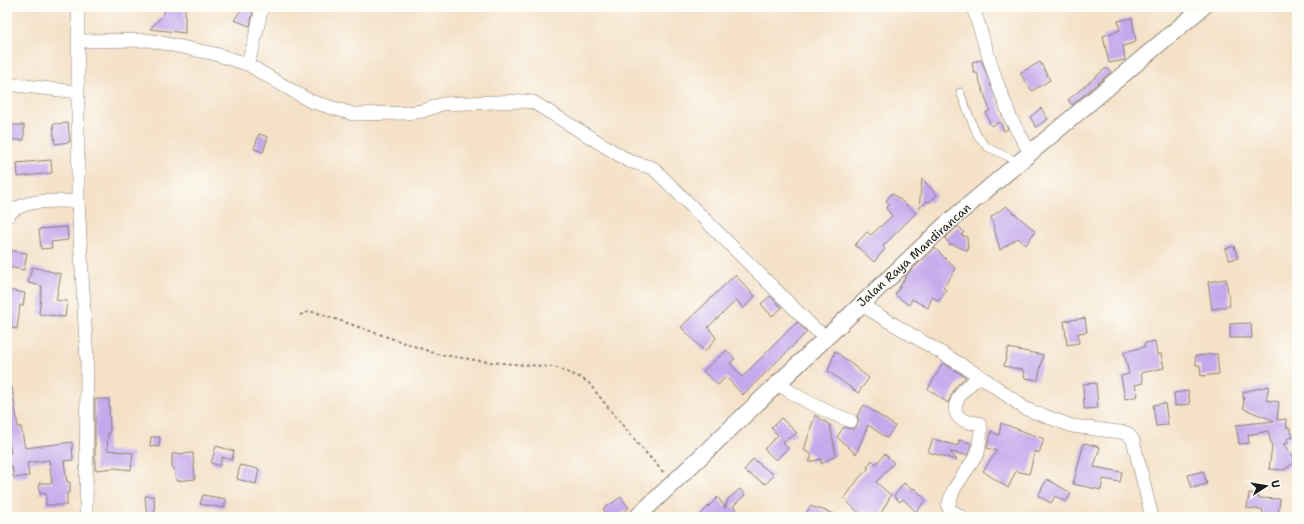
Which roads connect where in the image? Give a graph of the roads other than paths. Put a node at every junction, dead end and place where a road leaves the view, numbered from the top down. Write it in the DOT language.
graph roads {
  1 [pos="78,7"];
  2 [pos="262,7"];
  3 [pos="973,7"];
  4 [pos="1203,7"];
  5 [pos="78,41"];
  6 [pos="246,64"];
  7 [pos="7,84"];
  8 [pos="78,92"];
  9 [pos="960,92"];
  10 [pos="1025,158"];
  11 [pos="78,201"];
  12 [pos="7,217"];
  13 [pos="860,304"];
  14 [pos="826,336"];
  15 [pos="980,376"];
  16 [pos="778,384"];
  17 [pos="851,421"];
  18 [pos="86,517"];
  19 [pos="637,517"];
  20 [pos="961,517"];
  21 [pos="1152,517"];
  1 -- 5 [label="street"];
  2 -- 6 [label="street"];
  3 -- 10 [label="street"];
  4 -- 10 [label="street, Jalan Raya Mandirancan"];
  5 -- 6 [label="street"];
  5 -- 8 [label="street"];
  6 -- 14 [label="street"];
  7 -- 8 [label="street"];
  8 -- 11 [label="street"];
  9 -- 10 [label="lane"];
  10 -- 13 [label="street, Jalan Raya Mandirancan"];
  11 -- 12 [label="street"];
  11 -- 18 [label="street"];
  13 -- 14 [label="street, Jalan Raya Mandirancan"];
  13 -- 15 [label="street"];
  14 -- 16 [label="street, Jalan Raya Mandirancan"];
  15 -- 20 [label="street"];
  15 -- 21 [label="street"];
  16 -- 17 [label="street"];
  16 -- 19 [label="street, Jalan Raya Mandirancan"];
}
